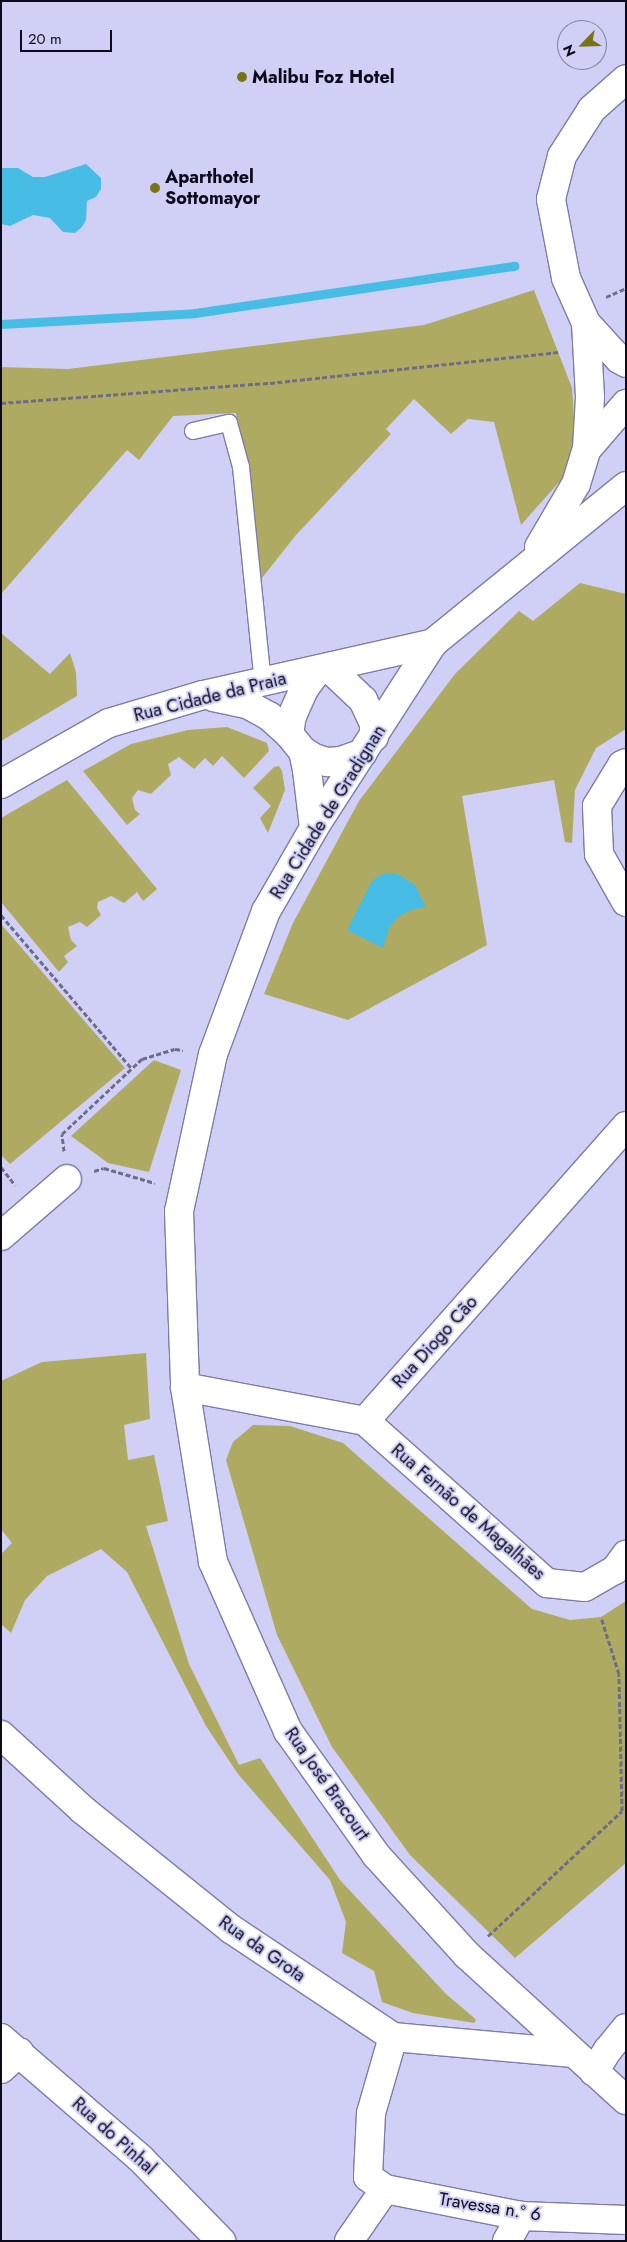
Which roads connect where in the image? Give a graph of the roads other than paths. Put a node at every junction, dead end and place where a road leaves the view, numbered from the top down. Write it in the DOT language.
graph roads {
  1 [pos="626,79"];
  2 [pos="586,336"];
  3 [pos="626,363"];
  4 [pos="626,404"];
  5 [pos="193,431"];
  6 [pos="588,449"];
  7 [pos="626,486"];
  8 [pos="529,564"];
  9 [pos="433,643"];
  10 [pos="323,669"];
  11 [pos="263,682"];
  12 [pos="203,695"];
  13 [pos="296,743"];
  14 [pos="368,745"];
  15 [pos="626,763"];
  16 [pos="1,784"];
  17 [pos="314,828"];
  18 [pos="626,902"];
  19 [pos="626,1126"];
  20 [pos="67,1179"];
  21 [pos="1,1236"];
  22 [pos="184,1349"];
  23 [pos="185,1387"];
  24 [pos="365,1421"];
  25 [pos="626,1555"];
  26 [pos="1,1735"];
  27 [pos="626,2028"];
  28 [pos="393,2037"];
  29 [pos="7,2053"];
  30 [pos="573,2053"];
  31 [pos="594,2072"];
  32 [pos="626,2100"];
  33 [pos="385,2189"];
  34 [pos="521,2216"];
  35 [pos="626,2220"];
  36 [pos="221,2241"];
  37 [pos="349,2241"];
  38 [pos="507,2241"];
  1 -- 2 [label="street"];
  2 -- 3 [label="street"];
  2 -- 6 [label="street"];
  4 -- 6 [label="street"];
  5 -- 11 [label="lane"];
  6 -- 8 [label="street"];
  7 -- 8 [label="street, Rua Cidade de Gradignan"];
  8 -- 9 [label="street, Rua Cidade de Gradignan"];
  9 -- 10 [label="street, Rua Cidade da Praia"];
  9 -- 14 [label="street, Rua Cidade de Gradignan"];
  10 -- 11 [label="street, Rua Cidade da Praia"];
  10 -- 13 [label="street"];
  10 -- 14 [label="street"];
  11 -- 12 [label="street, Rua Cidade da Praia"];
  12 -- 13 [label="street"];
  12 -- 16 [label="street, Rua Cidade da Praia"];
  13 -- 14 [label="street"];
  13 -- 17 [label="street"];
  14 -- 17 [label="street, Rua Cidade de Gradignan"];
  15 -- 18 [label="street"];
  17 -- 22 [label="street, Rua Cidade de Gradignan"];
  19 -- 24 [label="street, Rua Diogo Cão"];
  20 -- 21 [label="street"];
  22 -- 23 [label="street, Rua José Bracourt"];
  23 -- 24 [label="street"];
  23 -- 30 [label="street, Rua José Bracourt"];
  24 -- 25 [label="street, Rua Fernão de Magalhães"];
  26 -- 28 [label="street, Rua da Grota"];
  27 -- 31 [label="street"];
  28 -- 30 [label="street, Rua da Grota"];
  28 -- 33 [label="street"];
  29 -- 36 [label="street, Rua do Pinhal"];
  30 -- 31 [label="street, Rua José Bracourt"];
  31 -- 32 [label="street, Rua José Bracourt"];
  33 -- 34 [label="street, Travessa n.º 6"];
  33 -- 37 [label="street"];
  34 -- 35 [label="street, Travessa n.º 6"];
  34 -- 38 [label="street"];
}
